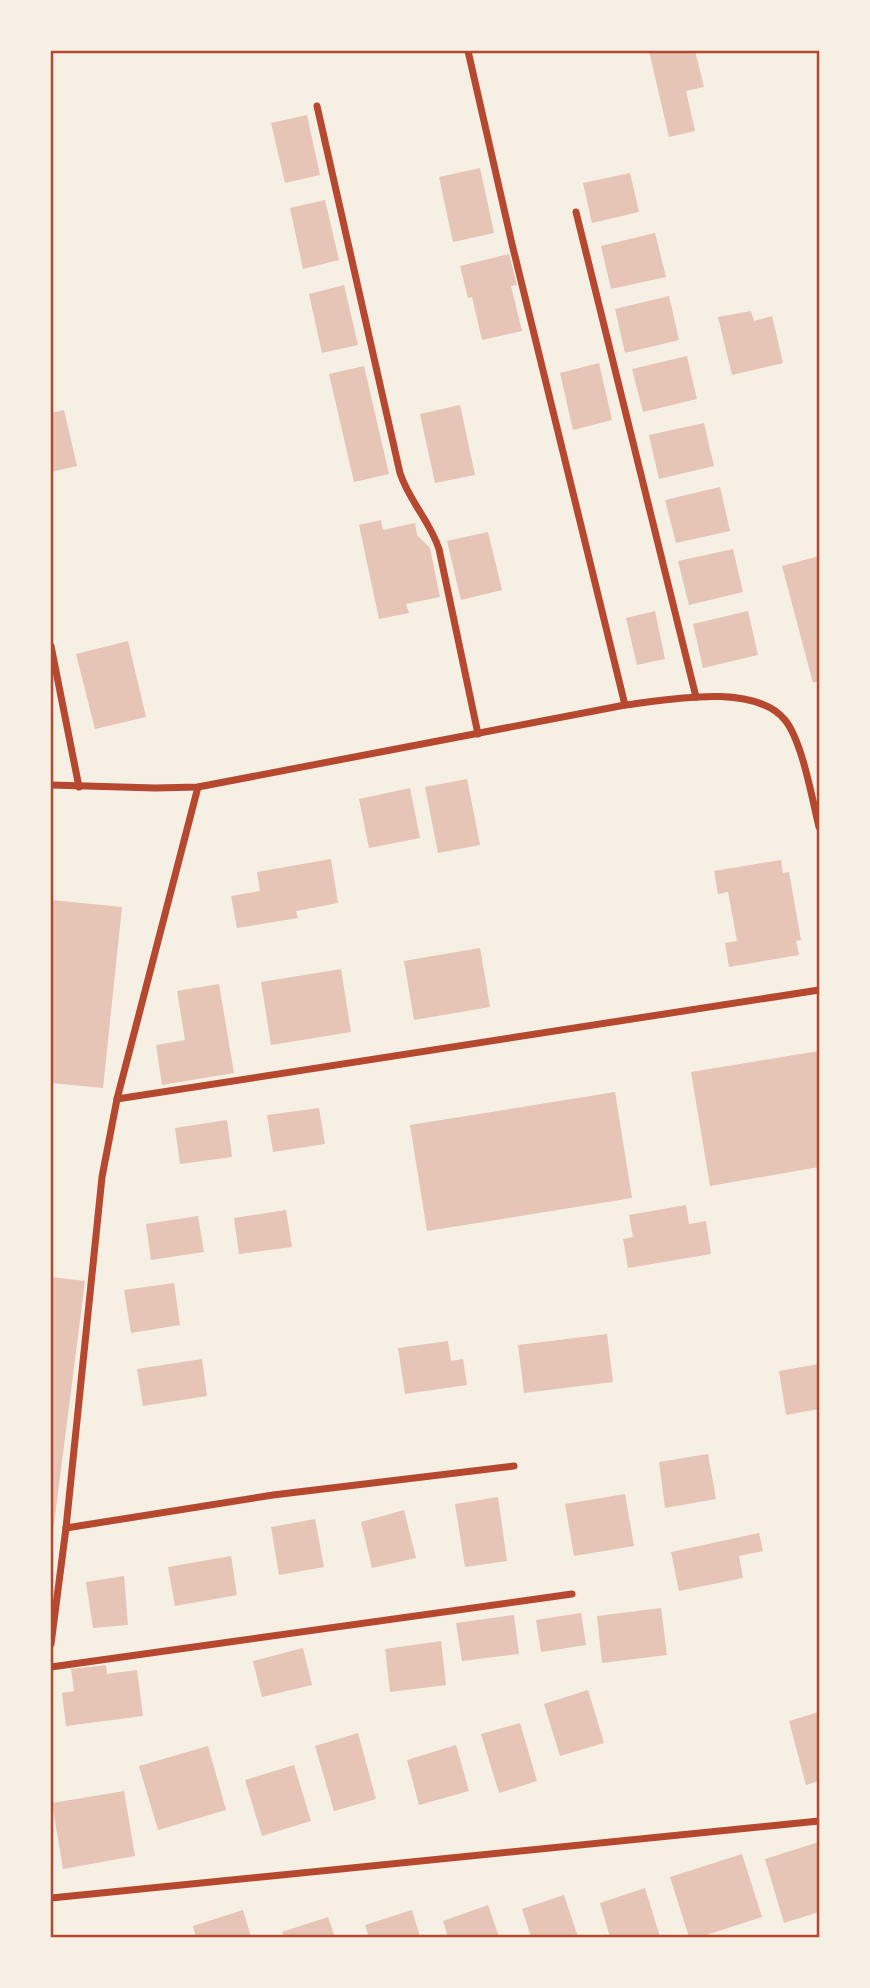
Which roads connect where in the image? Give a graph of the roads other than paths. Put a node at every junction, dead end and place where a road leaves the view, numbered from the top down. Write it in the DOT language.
graph roads {
  1 [pos="468,51"];
  2 [pos="317,106"];
  3 [pos="576,212"];
  4 [pos="51,646"];
  5 [pos="696,697"];
  6 [pos="625,705"];
  7 [pos="478,734"];
  8 [pos="51,785"];
  9 [pos="79,787"];
  10 [pos="198,787"];
  11 [pos="819,827"];
  12 [pos="819,990"];
  13 [pos="117,1099"];
  14 [pos="514,1466"];
  15 [pos="66,1528"];
  16 [pos="572,1594"];
  17 [pos="51,1644"];
  18 [pos="51,1667"];
  19 [pos="819,1821"];
  20 [pos="51,1898"];
  1 -- 6 [label="street"];
  2 -- 7 [label="street"];
  3 -- 5 [label="street"];
  4 -- 9 [label="street"];
  5 -- 6 [label="street"];
  5 -- 11 [label="street"];
  6 -- 7 [label="street"];
  7 -- 10 [label="street"];
  8 -- 9 [label="street"];
  9 -- 10 [label="street"];
  10 -- 13 [label="street"];
  12 -- 13 [label="street"];
  13 -- 15 [label="street"];
  14 -- 15 [label="street"];
  15 -- 17 [label="street"];
  16 -- 18 [label="street"];
  19 -- 20 [label="street"];
}
